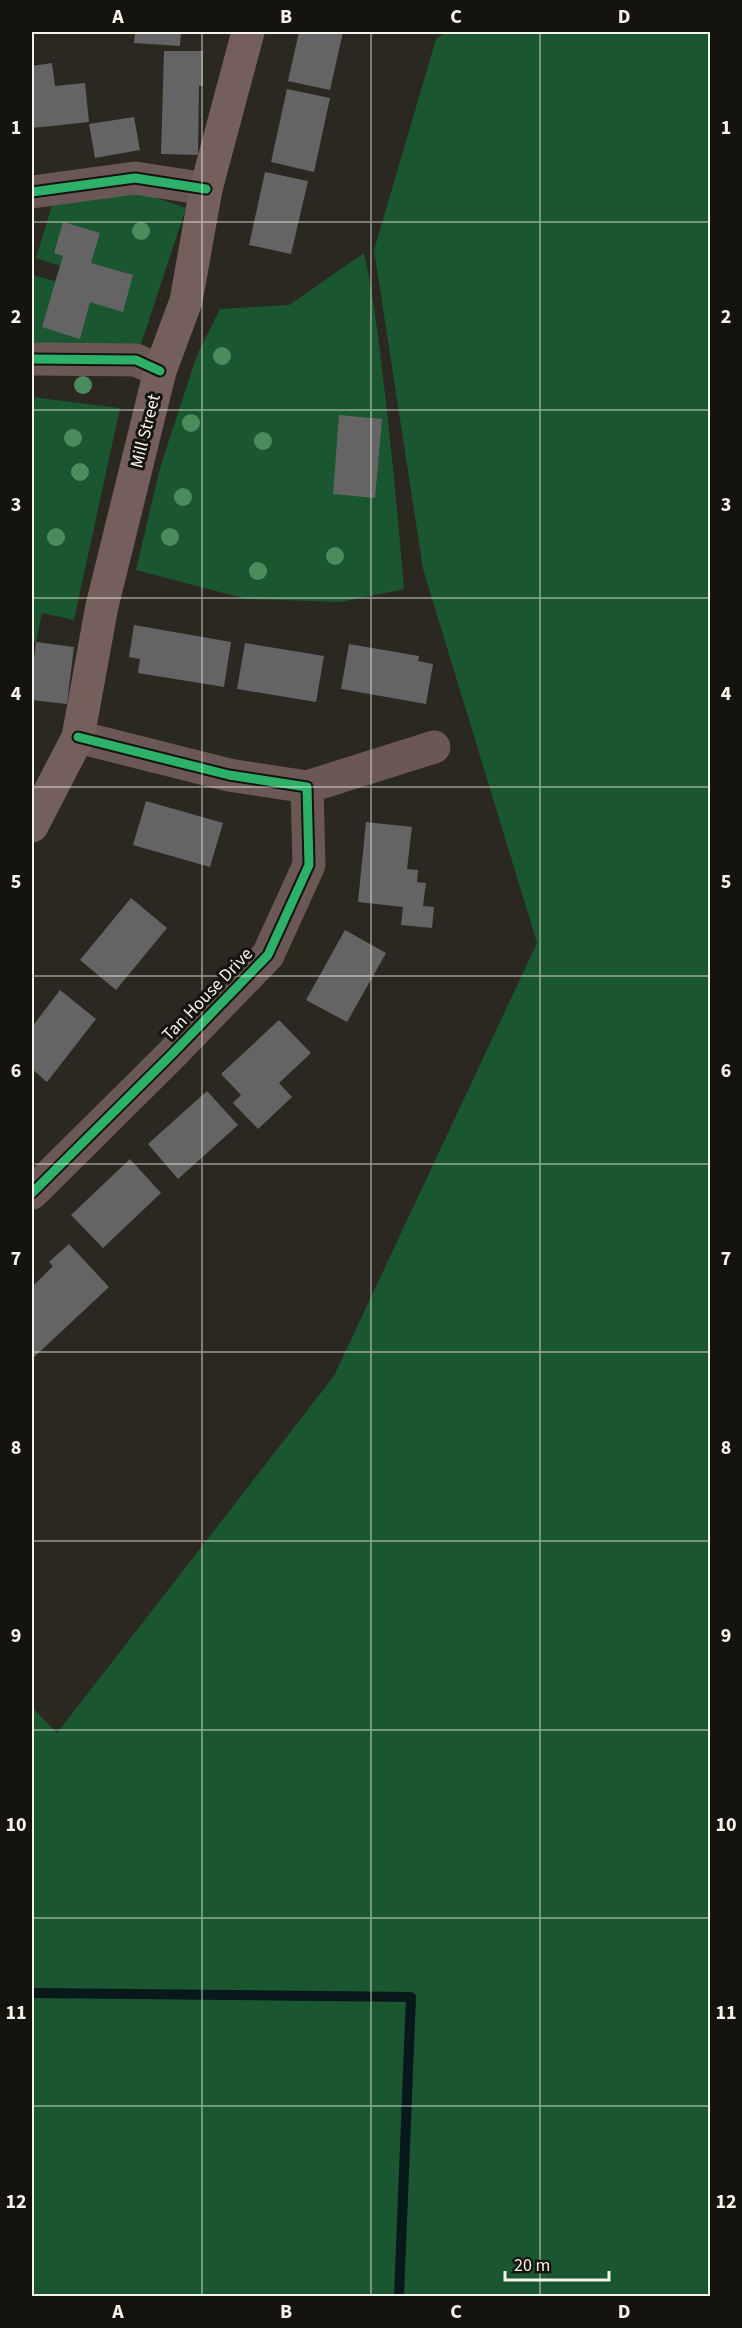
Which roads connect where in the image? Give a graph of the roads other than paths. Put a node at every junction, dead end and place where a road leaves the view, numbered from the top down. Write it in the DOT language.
graph roads {
  1 [pos="248,32"];
  2 [pos="207,189"];
  3 [pos="32,192"];
  4 [pos="32,359"];
  5 [pos="160,371"];
  6 [pos="78,737"];
  7 [pos="434,747"];
  8 [pos="307,786"];
  9 [pos="32,826"];
  10 [pos="32,1193"];
  1 -- 2 [label="main road, Mill Street"];
  2 -- 3 [label="street"];
  2 -- 5 [label="main road, Mill Street"];
  4 -- 5 [label="street"];
  5 -- 6 [label="main road, Mill Street"];
  6 -- 8 [label="street"];
  6 -- 9 [label="main road, Mill Street"];
  7 -- 8 [label="street"];
  8 -- 10 [label="street, Tan House Drive"];
}
